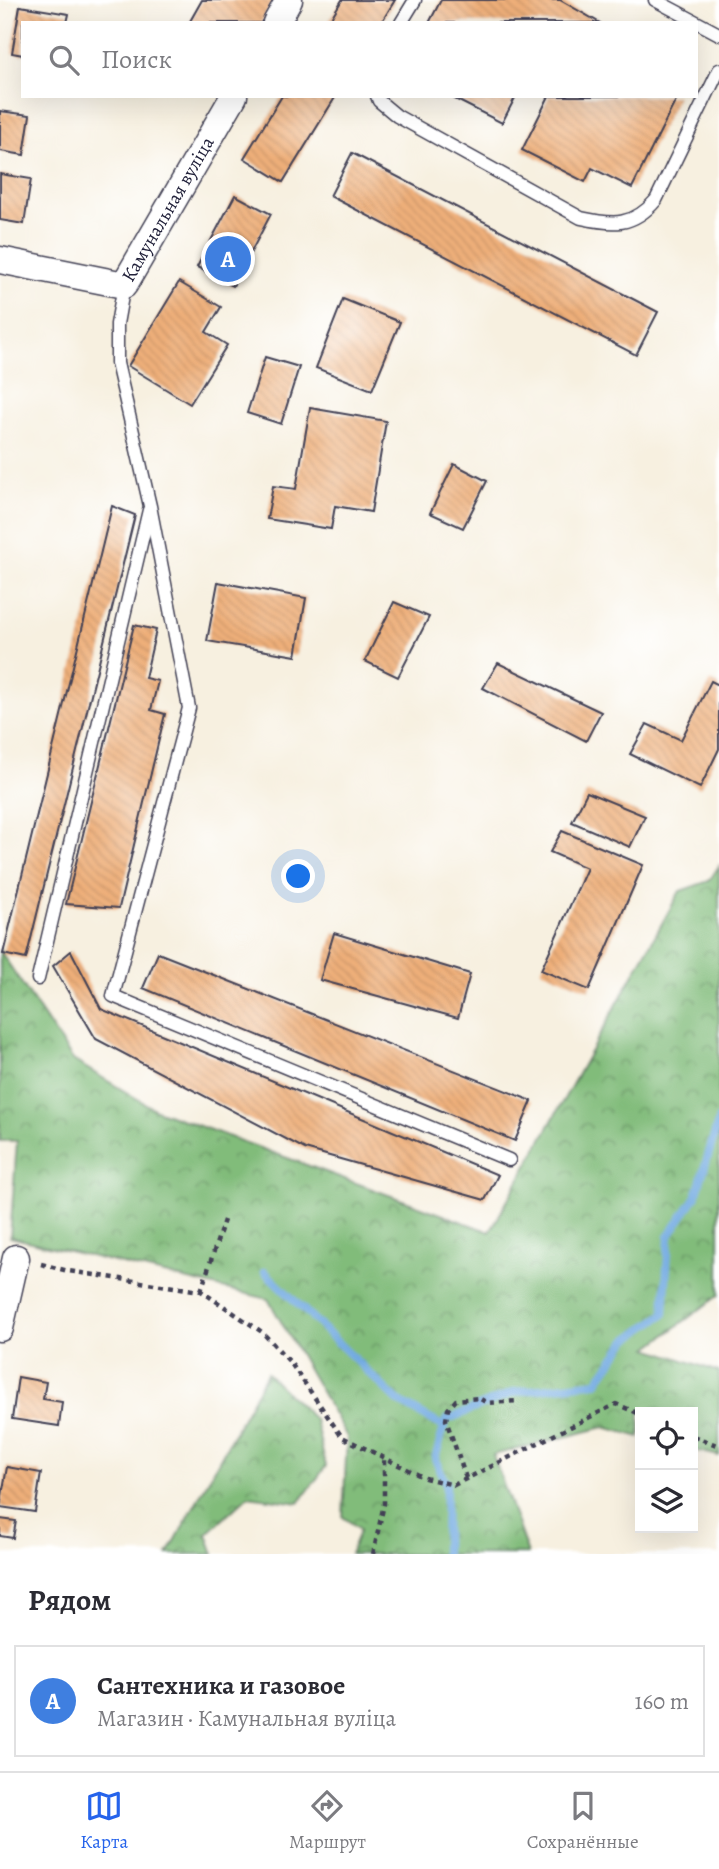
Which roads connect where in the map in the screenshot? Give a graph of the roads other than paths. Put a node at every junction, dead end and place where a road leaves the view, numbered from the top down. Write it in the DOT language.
graph roads {
  1 [pos="289,0"];
  2 [pos="415,0"];
  3 [pos="655,0"];
  4 [pos="669,3"];
  5 [pos="277,21"];
  6 [pos="402,21"];
  7 [pos="719,34"];
  8 [pos="719,70"];
  9 [pos="233,98"];
  10 [pos="378,98"];
  11 [pos="0,260"];
  12 [pos="124,285"];
  13 [pos="150,506"];
  14 [pos="38,979"];
  15 [pos="509,1160"];
  16 [pos="16,1258"];
  17 [pos="0,1328"];
  1 -- 5 [label="street"];
  2 -- 6 [label="lane"];
  3 -- 4 [label="lane"];
  4 -- 7 [label="lane"];
  8 -- 10 [label="lane"];
  9 -- 12 [label="street, Камунальная вуліца"];
  11 -- 12 [label="street, Камунальная вуліца"];
  12 -- 13 [label="lane"];
  13 -- 14 [label="lane"];
  13 -- 15 [label="lane"];
  16 -- 17 [label="street"];
}
